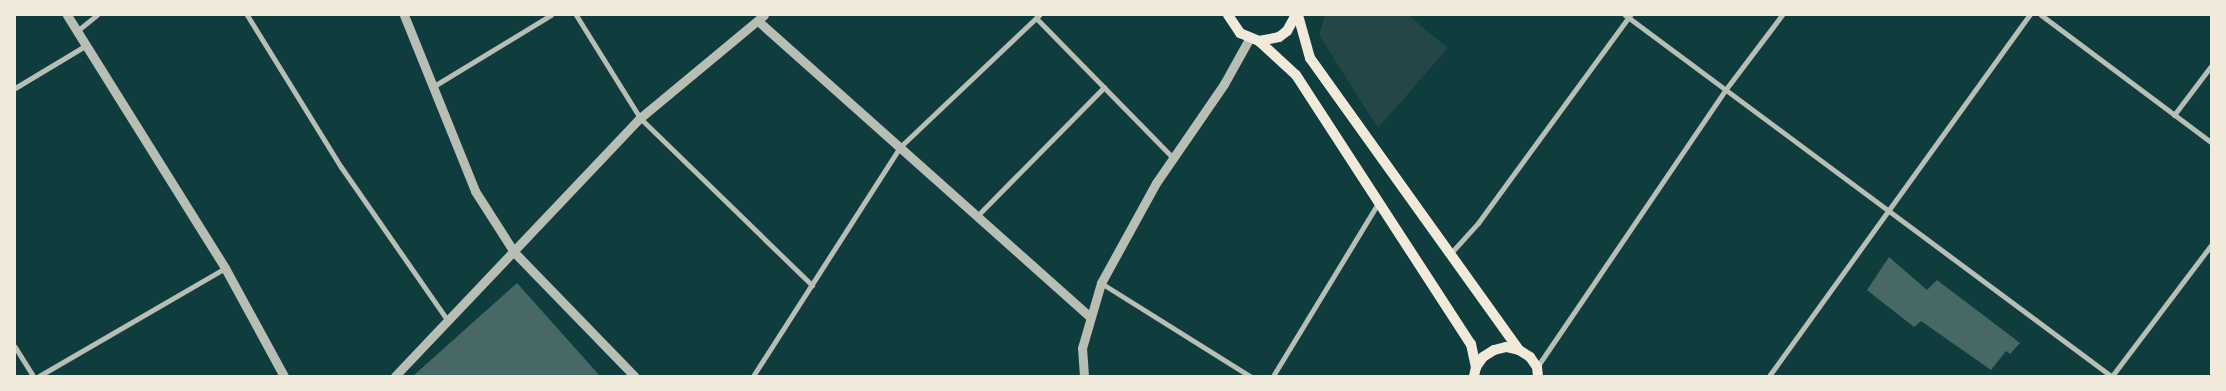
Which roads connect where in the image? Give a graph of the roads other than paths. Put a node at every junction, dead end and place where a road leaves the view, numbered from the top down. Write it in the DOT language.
graph roads {
  1 [pos="67,15"];
  2 [pos="97,15"];
  3 [pos="247,15"];
  4 [pos="404,15"];
  5 [pos="551,15"];
  6 [pos="576,15"];
  7 [pos="1228,15"];
  8 [pos="1297,15"];
  9 [pos="1782,15"];
  10 [pos="2030,15"];
  11 [pos="2041,15"];
  12 [pos="1038,16"];
  13 [pos="1628,16"];
  14 [pos="759,17"];
  15 [pos="77,31"];
  16 [pos="1254,40"];
  17 [pos="86,46"];
  18 [pos="2211,66"];
  19 [pos="434,86"];
  20 [pos="1104,87"];
  21 [pos="15,88"];
  22 [pos="1726,89"];
  23 [pos="2174,115"];
  24 [pos="640,118"];
  25 [pos="2211,142"];
  26 [pos="900,147"];
  27 [pos="1173,158"];
  28 [pos="1379,202"];
  29 [pos="1889,210"];
  30 [pos="977,216"];
  31 [pos="2211,245"];
  32 [pos="514,252"];
  33 [pos="1450,254"];
  34 [pos="225,268"];
  35 [pos="1101,283"];
  36 [pos="812,285"];
  37 [pos="1090,317"];
  38 [pos="448,321"];
  39 [pos="15,347"];
  40 [pos="1519,350"];
  41 [pos="1475,372"];
  42 [pos="1537,372"];
  43 [pos="33,376"];
  44 [pos="39,376"];
  45 [pos="284,376"];
  46 [pos="395,376"];
  47 [pos="634,376"];
  48 [pos="753,376"];
  49 [pos="1084,376"];
  50 [pos="1250,376"];
  51 [pos="1273,376"];
  52 [pos="1769,376"];
  53 [pos="2112,376"];
  1 -- 15 [label="street"];
  2 -- 15 [label="street"];
  3 -- 38 [label="street"];
  4 -- 19 [label="street"];
  5 -- 19 [label="street"];
  6 -- 24 [label="street"];
  7 -- 16 [label="main road"];
  8 -- 16 [label="main road"];
  8 -- 33 [label="main road"];
  9 -- 22 [label="street"];
  10 -- 29 [label="street"];
  11 -- 23 [label="street"];
  12 -- 20 [label="street"];
  12 -- 26 [label="street"];
  13 -- 22 [label="street"];
  13 -- 33 [label="street"];
  14 -- 24 [label="street"];
  14 -- 26 [label="street"];
  15 -- 17 [label="street"];
  16 -- 27 [label="street"];
  16 -- 28 [label="main road"];
  17 -- 21 [label="street"];
  17 -- 34 [label="street"];
  18 -- 23 [label="street"];
  19 -- 32 [label="street"];
  20 -- 27 [label="street"];
  20 -- 30 [label="street"];
  22 -- 29 [label="street"];
  22 -- 42 [label="street"];
  23 -- 25 [label="street"];
  24 -- 32 [label="street"];
  24 -- 36 [label="street"];
  26 -- 30 [label="street"];
  26 -- 36 [label="street"];
  27 -- 35 [label="street"];
  28 -- 41 [label="main road"];
  28 -- 51 [label="street"];
  29 -- 52 [label="street"];
  29 -- 53 [label="street"];
  30 -- 37 [label="street"];
  31 -- 53 [label="street"];
  32 -- 38 [label="street"];
  32 -- 47 [label="street"];
  33 -- 40 [label="main road"];
  34 -- 44 [label="street"];
  34 -- 45 [label="street"];
  35 -- 37 [label="street"];
  35 -- 50 [label="street"];
  36 -- 48 [label="street"];
  37 -- 49 [label="street"];
  38 -- 46 [label="street"];
  39 -- 43 [label="street"];
  40 -- 41 [label="main road"];
  40 -- 42 [label="main road"];
}
